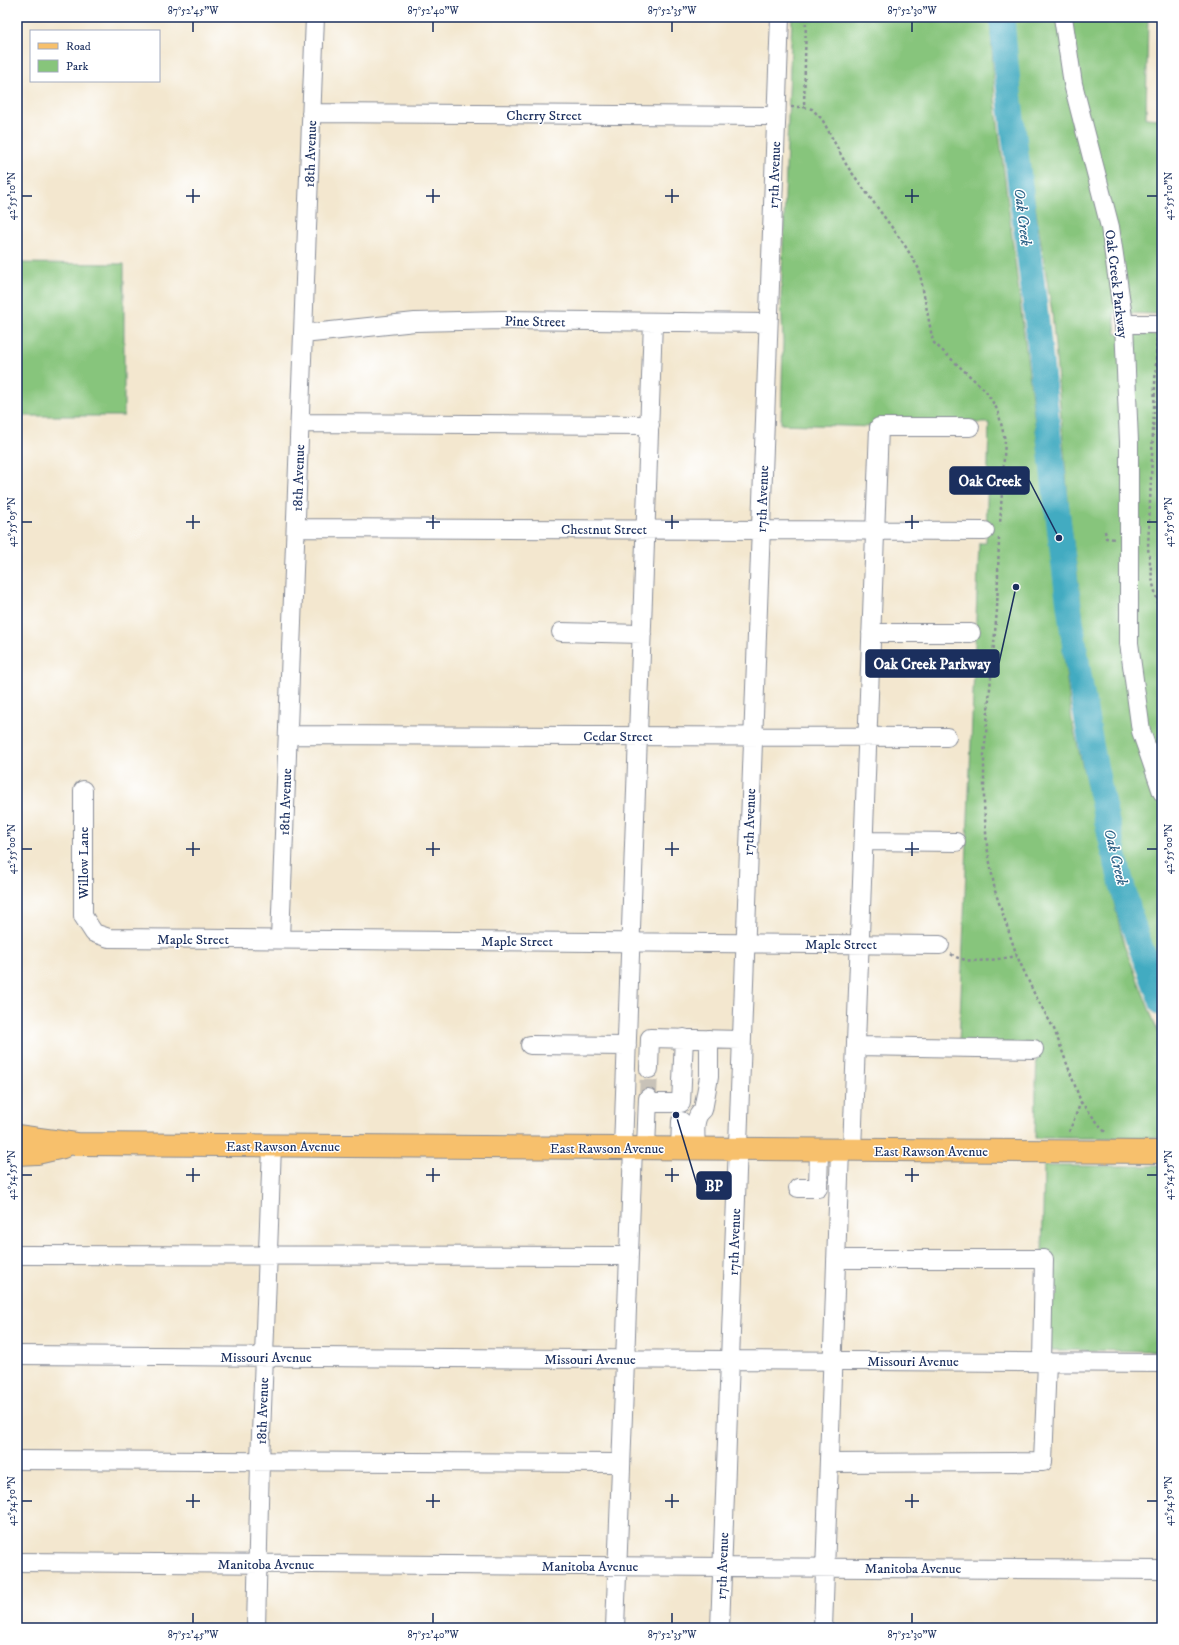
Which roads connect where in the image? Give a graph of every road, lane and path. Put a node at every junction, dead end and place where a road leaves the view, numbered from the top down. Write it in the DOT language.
graph roads {
  1 [pos="315,17"];
  2 [pos="780,17"];
  3 [pos="806,17"];
  4 [pos="1064,17"];
  5 [pos="311,112"];
  6 [pos="776,116"];
  7 [pos="654,322"];
  8 [pos="768,323"];
  9 [pos="1124,324"];
  10 [pos="1160,324"];
  11 [pos="303,334"];
  12 [pos="300,423"];
  13 [pos="650,425"];
  14 [pos="970,427"];
  15 [pos="296,528"];
  16 [pos="646,529"];
  17 [pos="760,530"];
  18 [pos="875,531"];
  19 [pos="995,531"];
  20 [pos="1162,618"];
  21 [pos="561,632"];
  22 [pos="871,633"];
  23 [pos="642,634"];
  24 [pos="971,634"];
  25 [pos="288,735"];
  26 [pos="638,736"];
  27 [pos="753,737"];
  28 [pos="867,737"];
  29 [pos="948,737"];
  30 [pos="83,790"];
  31 [pos="1162,792"];
  32 [pos="863,841"];
  33 [pos="956,842"];
  34 [pos="94,933"];
  35 [pos="280,939"];
  36 [pos="630,942"];
  37 [pos="745,943"];
  38 [pos="860,944"];
  39 [pos="940,945"];
  40 [pos="1017,956"];
  41 [pos="684,1038"];
  42 [pos="709,1039"];
  43 [pos="741,1040"];
  44 [pos="530,1045"];
  45 [pos="627,1046"];
  46 [pos="856,1046"];
  47 [pos="1034,1048"];
  48 [pos="649,1069"];
  49 [pos="1081,1102"];
  50 [pos="705,1104"];
  51 [pos="681,1110"];
  52 [pos="1069,1132"];
  53 [pos="1105,1132"];
  54 [pos="17,1136"];
  55 [pos="76,1144"];
  56 [pos="272,1146"];
  57 [pos="634,1148"];
  58 [pos="688,1149"];
  59 [pos="737,1149"];
  60 [pos="837,1150"];
  61 [pos="1162,1152"];
  62 [pos="17,1154"];
  63 [pos="798,1188"];
  64 [pos="17,1255"];
  65 [pos="268,1256"];
  66 [pos="629,1256"];
  67 [pos="836,1258"];
  68 [pos="17,1355"];
  69 [pos="264,1357"];
  70 [pos="625,1359"];
  71 [pos="729,1360"];
  72 [pos="832,1360"];
  73 [pos="1044,1362"];
  74 [pos="1162,1363"];
  75 [pos="17,1460"];
  76 [pos="260,1461"];
  77 [pos="621,1463"];
  78 [pos="828,1463"];
  79 [pos="17,1562"];
  80 [pos="258,1563"];
  81 [pos="617,1566"];
  82 [pos="721,1567"];
  83 [pos="825,1567"];
  84 [pos="1162,1570"];
  85 [pos="256,1628"];
  86 [pos="615,1628"];
  87 [pos="720,1628"];
  88 [pos="823,1628"];
  1 -- 5 [label="street, 18th Avenue"];
  2 -- 6 [label="street, 17th Avenue"];
  3 -- 19 [label="path"];
  4 -- 9 [label="street, Oak Creek Parkway"];
  5 -- 6 [label="street, Cherry Street"];
  5 -- 11 [label="street, 18th Avenue"];
  6 -- 8 [label="street, 17th Avenue"];
  7 -- 8 [label="street, Pine Street"];
  7 -- 11 [label="street, Pine Street"];
  7 -- 13 [label="street"];
  8 -- 17 [label="street, 17th Avenue"];
  9 -- 10 [label="street"];
  9 -- 31 [label="street, Oak Creek Parkway"];
  10 -- 20 [label="path"];
  11 -- 12 [label="street, 18th Avenue"];
  12 -- 13 [label="street"];
  12 -- 15 [label="street, 18th Avenue"];
  13 -- 16 [label="street"];
  14 -- 18 [label="street"];
  15 -- 16 [label="street, Chestnut Street"];
  15 -- 25 [label="street, 18th Avenue"];
  16 -- 17 [label="street, Chestnut Street"];
  16 -- 23 [label="street"];
  17 -- 18 [label="street, Chestnut Street"];
  17 -- 27 [label="street, 17th Avenue"];
  18 -- 19 [label="street, Chestnut Street"];
  18 -- 22 [label="street"];
  19 -- 40 [label="path"];
  21 -- 23 [label="street"];
  22 -- 24 [label="street"];
  22 -- 28 [label="street"];
  23 -- 26 [label="street"];
  25 -- 26 [label="street, Cedar Street"];
  25 -- 35 [label="street, 18th Avenue"];
  26 -- 27 [label="street, Cedar Street"];
  26 -- 36 [label="street"];
  27 -- 28 [label="street, Cedar Street"];
  27 -- 37 [label="street, 17th Avenue"];
  28 -- 29 [label="street, Cedar Street"];
  28 -- 32 [label="street"];
  30 -- 34 [label="street, Willow Lane"];
  32 -- 33 [label="street"];
  32 -- 38 [label="street"];
  34 -- 35 [label="street, Maple Street"];
  35 -- 36 [label="street, Maple Street"];
  36 -- 37 [label="street, Maple Street"];
  36 -- 45 [label="street"];
  37 -- 38 [label="street, Maple Street"];
  37 -- 43 [label="street, 17th Avenue"];
  38 -- 39 [label="street, Maple Street"];
  38 -- 46 [label="street"];
  39 -- 40 [label="path"];
  40 -- 49 [label="path"];
  41 -- 42 [label="street"];
  41 -- 48 [label="street"];
  41 -- 51 [label="street"];
  42 -- 43 [label="street"];
  42 -- 50 [label="street"];
  43 -- 59 [label="street, 17th Avenue"];
  44 -- 45 [label="street"];
  45 -- 57 [label="street"];
  46 -- 47 [label="street"];
  46 -- 60 [label="street"];
  49 -- 52 [label="path"];
  49 -- 53 [label="path"];
  50 -- 51 [label="street"];
  50 -- 58 [label="street"];
  51 -- 57 [label="street"];
  51 -- 58 [label="street"];
  54 -- 55 [label="main road, East Rawson Avenue"];
  55 -- 56 [label="main road, East Rawson Avenue"];
  55 -- 62 [label="main road, East Rawson Avenue"];
  56 -- 57 [label="main road, East Rawson Avenue"];
  56 -- 65 [label="street, 18th Avenue"];
  57 -- 58 [label="main road, East Rawson Avenue"];
  57 -- 66 [label="street"];
  58 -- 59 [label="main road, East Rawson Avenue"];
  59 -- 60 [label="main road, East Rawson Avenue"];
  59 -- 71 [label="street, 17th Avenue"];
  60 -- 61 [label="main road, East Rawson Avenue"];
  60 -- 63 [label="street"];
  60 -- 67 [label="street"];
  64 -- 65 [label="street"];
  65 -- 66 [label="street"];
  65 -- 69 [label="street, 18th Avenue"];
  66 -- 70 [label="street"];
  67 -- 72 [label="street"];
  67 -- 73 [label="street"];
  68 -- 69 [label="street, Missouri Avenue"];
  69 -- 70 [label="street, Missouri Avenue"];
  69 -- 76 [label="street, 18th Avenue"];
  70 -- 71 [label="street, Missouri Avenue"];
  70 -- 77 [label="street"];
  71 -- 72 [label="street, Missouri Avenue"];
  71 -- 82 [label="street, 17th Avenue"];
  72 -- 73 [label="street, Missouri Avenue"];
  72 -- 78 [label="street"];
  73 -- 74 [label="street, Missouri Avenue"];
  73 -- 78 [label="street"];
  75 -- 76 [label="street"];
  76 -- 77 [label="street"];
  76 -- 80 [label="street, 18th Avenue"];
  77 -- 81 [label="street"];
  78 -- 83 [label="street"];
  79 -- 80 [label="street, Manitoba Avenue"];
  80 -- 81 [label="street, Manitoba Avenue"];
  80 -- 85 [label="street, 18th Avenue"];
  81 -- 82 [label="street, Manitoba Avenue"];
  81 -- 86 [label="street"];
  82 -- 83 [label="street, Manitoba Avenue"];
  82 -- 87 [label="street, 17th Avenue"];
  83 -- 84 [label="street, Manitoba Avenue"];
  83 -- 88 [label="street"];
}
